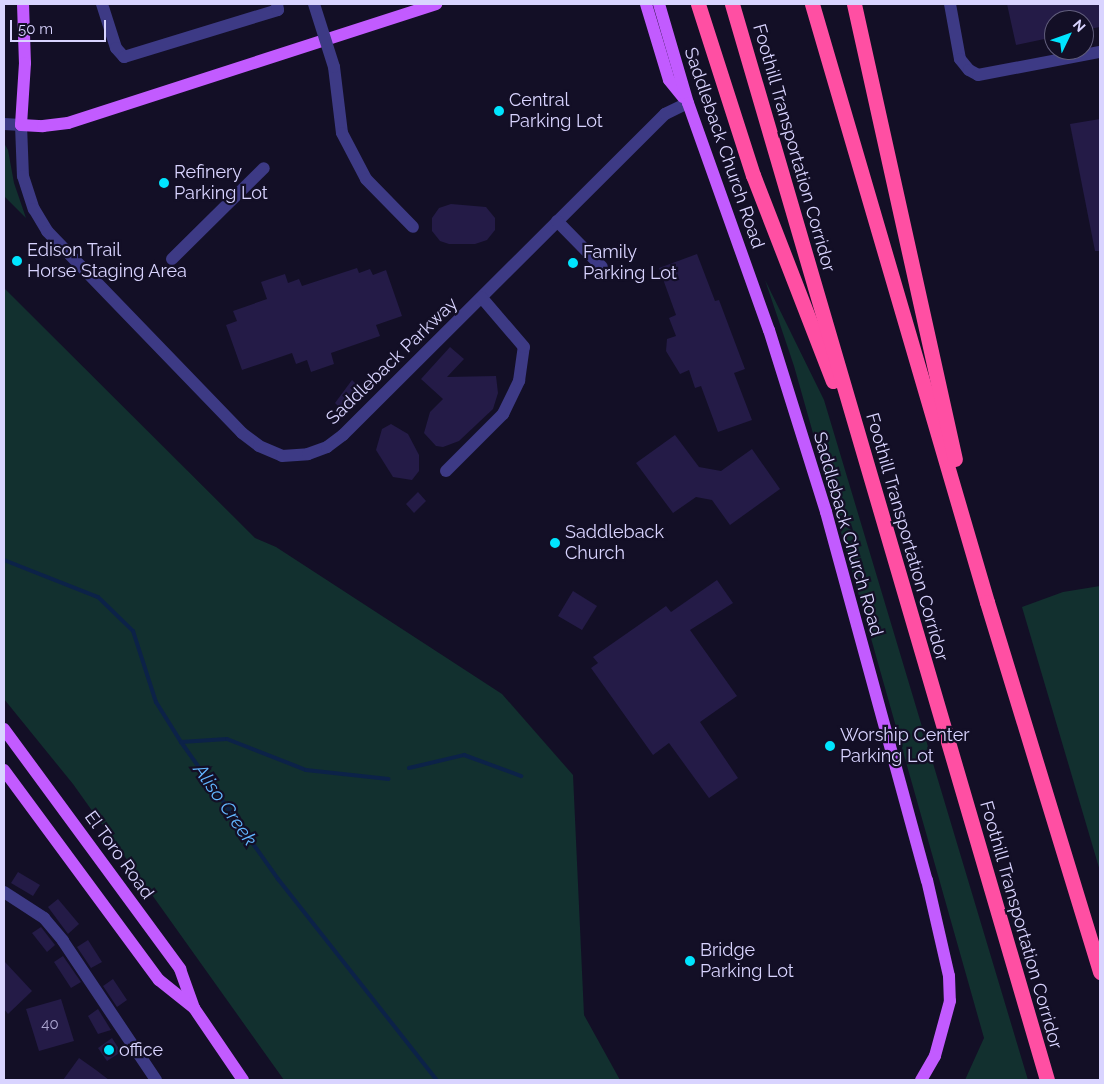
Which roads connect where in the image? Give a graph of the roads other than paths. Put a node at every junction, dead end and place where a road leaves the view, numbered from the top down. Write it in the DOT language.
graph roads {
  1 [pos="23,4"];
  2 [pos="102,4"];
  3 [pos="314,4"];
  4 [pos="436,4"];
  5 [pos="646,4"];
  6 [pos="659,4"];
  7 [pos="698,4"];
  8 [pos="732,4"];
  9 [pos="812,4"];
  10 [pos="854,4"];
  11 [pos="950,4"];
  12 [pos="277,7"];
  13 [pos="1100,52"];
  14 [pos="688,103"];
  15 [pos="4,124"];
  16 [pos="21,125"];
  17 [pos="264,168"];
  18 [pos="557,221"];
  19 [pos="413,227"];
  20 [pos="172,259"];
  21 [pos="602,267"];
  22 [pos="482,298"];
  23 [pos="446,471"];
  24 [pos="871,480"];
  25 [pos="987,602"];
  26 [pos="4,729"];
  27 [pos="4,770"];
  28 [pos="4,892"];
  29 [pos="1100,972"];
  30 [pos="194,1008"];
  31 [pos="156,1080"];
  32 [pos="243,1080"];
  33 [pos="921,1080"];
  34 [pos="1047,1080"];
  1 -- 16 [label="main road"];
  2 -- 12 [label="street"];
  3 -- 19 [label="street, bridge"];
  4 -- 16 [label="main road"];
  5 -- 14 [label="main road"];
  6 -- 14 [label="main road, Saddleback Church Road"];
  7 -- 24 [label="highway"];
  8 -- 24 [label="highway, Foothill Transportation Corridor"];
  9 -- 25 [label="highway"];
  10 -- 25 [label="highway"];
  11 -- 13 [label="street"];
  14 -- 18 [label="street, Saddleback Parkway"];
  14 -- 33 [label="main road, Saddleback Church Road"];
  15 -- 16 [label="street"];
  16 -- 22 [label="street, Saddleback Parkway"];
  17 -- 20 [label="street"];
  18 -- 21 [label="street"];
  18 -- 22 [label="street, Saddleback Parkway"];
  22 -- 23 [label="street"];
  24 -- 34 [label="highway, Foothill Transportation Corridor"];
  25 -- 29 [label="highway"];
  26 -- 30 [label="main road, El Toro Road"];
  27 -- 30 [label="main road, El Toro Road"];
  28 -- 31 [label="street"];
  30 -- 32 [label="main road, El Toro Road"];
}
